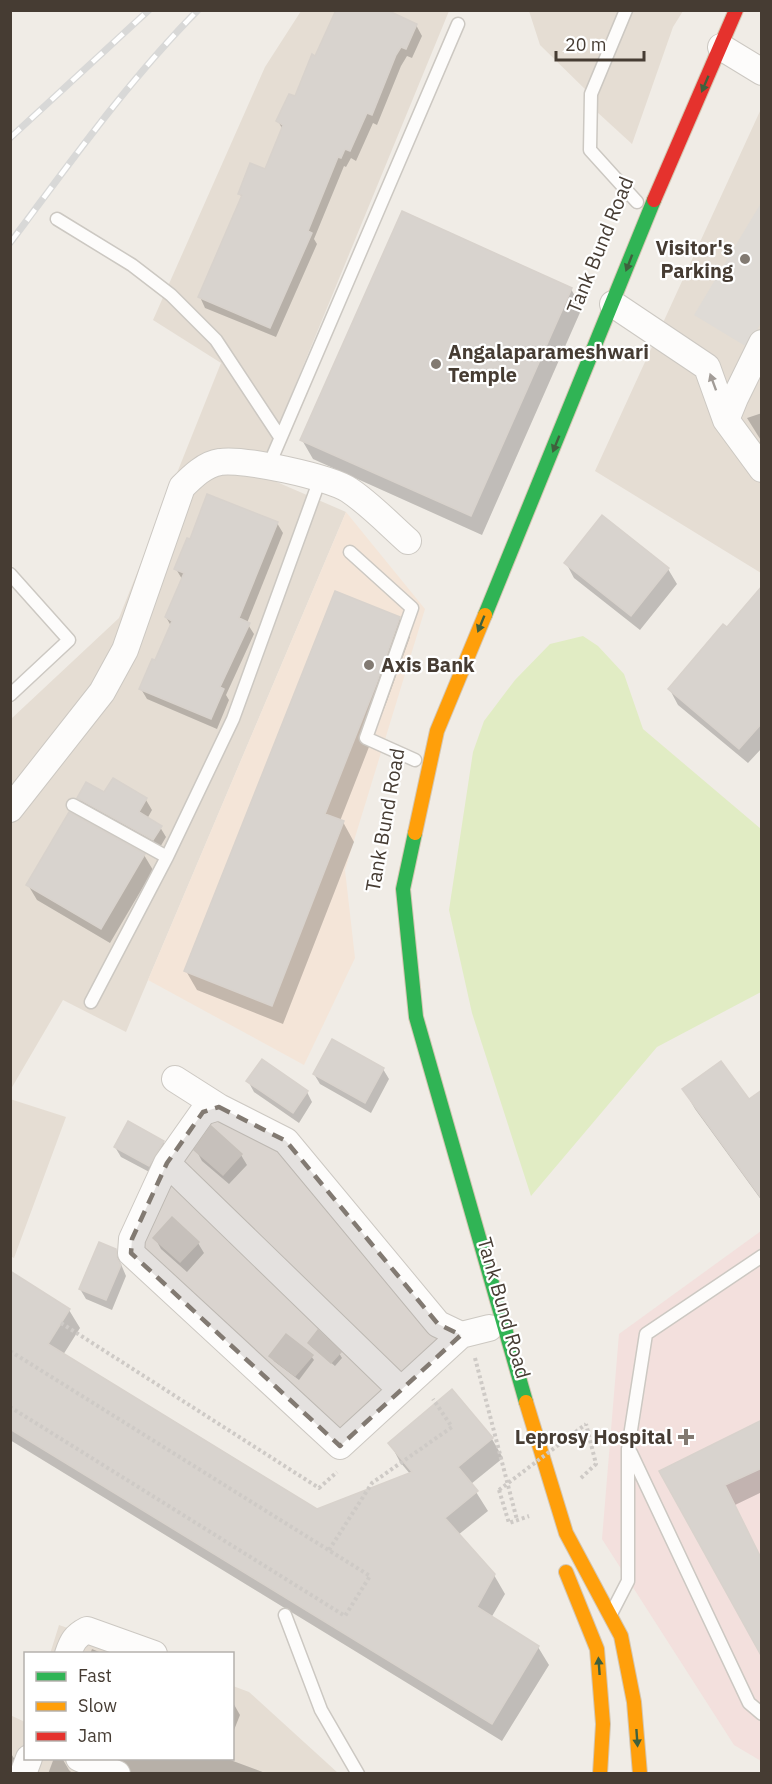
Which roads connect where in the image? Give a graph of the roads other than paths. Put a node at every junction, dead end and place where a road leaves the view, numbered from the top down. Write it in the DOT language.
graph roads {
  1 [pos="626,10"];
  2 [pos="736,10"];
  3 [pos="458,24"];
  4 [pos="721,47"];
  5 [pos="762,72"];
  6 [pos="685,94"];
  7 [pos="654,166"];
  8 [pos="637,202"];
  9 [pos="57,219"];
  10 [pos="612,266"];
  11 [pos="613,303"];
  12 [pos="762,343"];
  13 [pos="555,407"];
  14 [pos="726,420"];
  15 [pos="280,437"];
  16 [pos="268,465"];
  17 [pos="762,469"];
  18 [pos="320,479"];
  19 [pos="408,541"];
  20 [pos="350,552"];
  21 [pos="10,574"];
  22 [pos="10,695"];
  23 [pos="415,760"];
  24 [pos="73,805"];
  25 [pos="10,809"];
  26 [pos="167,857"];
  27 [pos="91,1002"];
  28 [pos="175,1079"];
  29 [pos="219,1107"];
  30 [pos="167,1163"];
  31 [pos="762,1256"];
  32 [pos="489,1328"];
  33 [pos="461,1335"];
  34 [pos="401,1390"];
  35 [pos="628,1449"];
  36 [pos="562,1561"];
  37 [pos="285,1615"];
  38 [pos="610,1616"];
  39 [pos="68,1652"];
  40 [pos="151,1652"];
  41 [pos="762,1714"];
  42 [pos="84,1760"];
  43 [pos="117,1773"];
  44 [pos="358,1773"];
  45 [pos="600,1773"];
  46 [pos="639,1773"];
  1 -- 8 [label="lane"];
  2 -- 4 [label="main road, Tank Bund Road"];
  3 -- 15 [label="lane"];
  4 -- 5 [label="street"];
  4 -- 11 [label="main road, Tank Bund Road, one-way"];
  6 -- 7 [label="main road, Tank Bund Road"];
  9 -- 15 [label="lane"];
  10 -- 13 [label="main road, Tank Bund Road"];
  14 -- 11 [label="street, one-way"];
  11 -- 38 [label="main road, Tank Bund Road, one-way"];
  12 -- 14 [label="street"];
  14 -- 17 [label="street"];
  15 -- 16 [label="lane"];
  16 -- 18 [label="street"];
  16 -- 25 [label="street"];
  18 -- 19 [label="street"];
  18 -- 26 [label="lane"];
  20 -- 23 [label="lane"];
  21 -- 22 [label="lane"];
  24 -- 26 [label="lane"];
  26 -- 27 [label="lane"];
  28 -- 29 [label="street"];
  29 -- 30 [label="street"];
  29 -- 33 [label="street"];
  30 -- 34 [label="street"];
  30 -- 34 [label="street"];
  31 -- 35 [label="lane"];
  32 -- 33 [label="street"];
  33 -- 34 [label="street"];
  35 -- 38 [label="lane"];
  35 -- 41 [label="lane"];
  45 -- 36 [label="main road, one-way"];
  37 -- 44 [label="lane"];
  38 -- 46 [label="main road, Tank Bund Road, one-way"];
  39 -- 40 [label="street"];
  42 -- 43 [label="street"];
}
